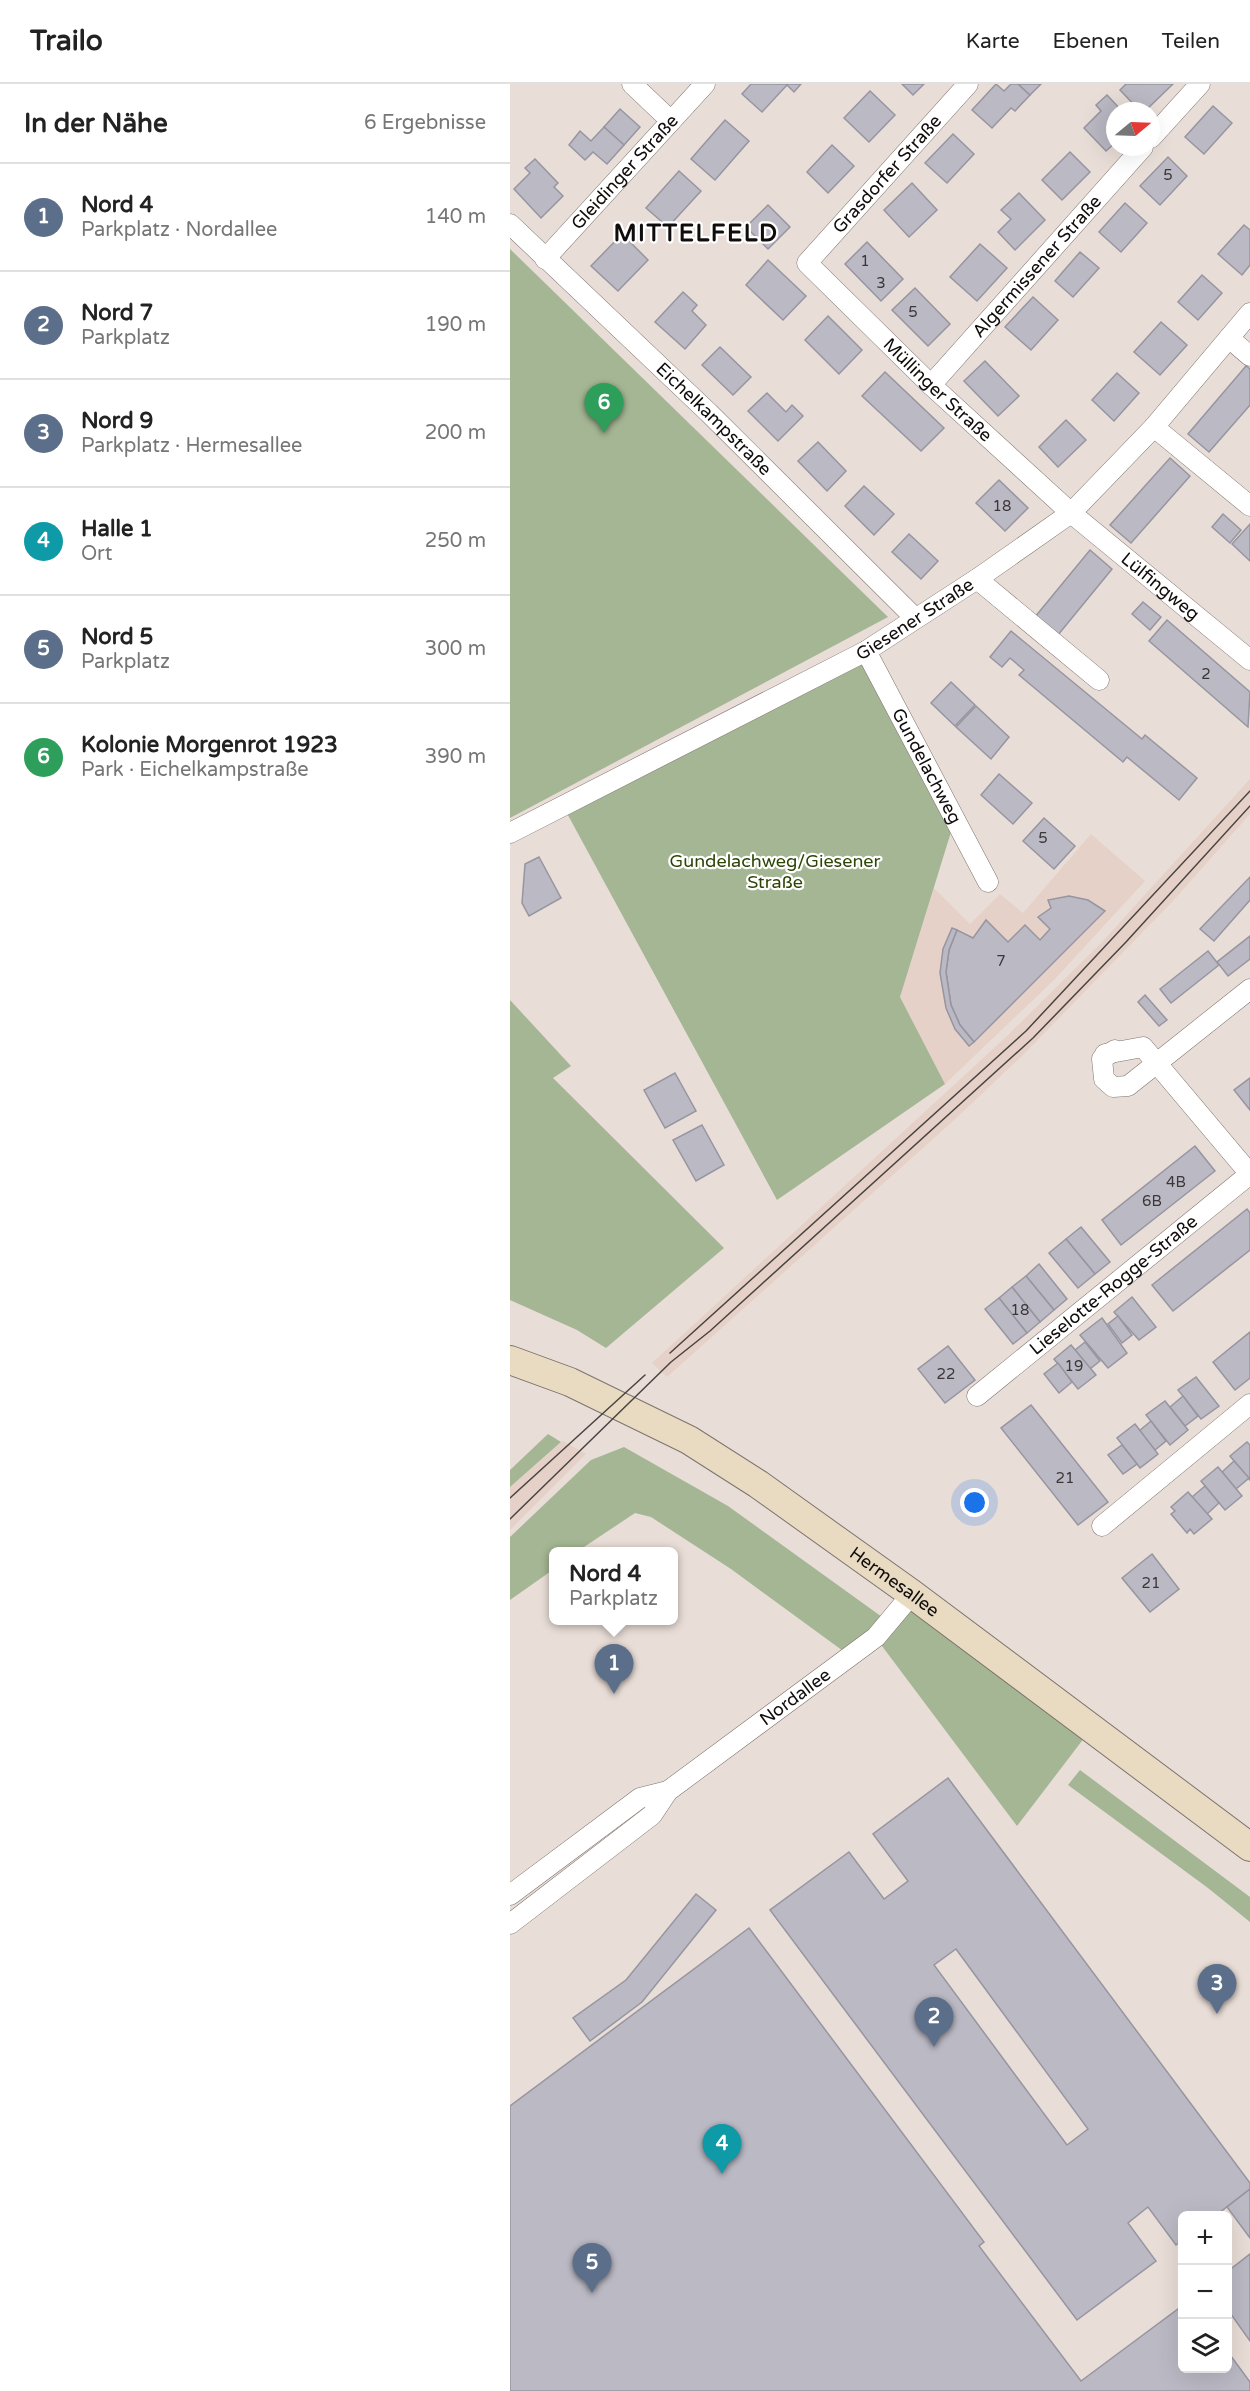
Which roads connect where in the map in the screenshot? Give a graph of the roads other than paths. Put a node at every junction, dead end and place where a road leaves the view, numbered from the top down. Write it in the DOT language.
graph roads {
  1 [pos="632,84"];
  2 [pos="705,84"];
  3 [pos="968,84"];
  4 [pos="1200,84"];
  5 [pos="671,121"];
  6 [pos="1160,128"];
  7 [pos="1135,156"];
  8 [pos="510,224"];
  9 [pos="545,259"];
  10 [pos="807,263"];
  11 [pos="1250,313"];
  12 [pos="1229,338"];
  13 [pos="1250,356"];
  14 [pos="931,386"];
  15 [pos="1154,427"];
  16 [pos="1250,506"];
  17 [pos="1071,513"];
  18 [pos="977,579"];
  19 [pos="914,617"];
  20 [pos="866,651"];
  21 [pos="1250,660"];
  22 [pos="1099,680"];
  23 [pos="510,833"];
  24 [pos="988,882"];
  25 [pos="1250,989"];
  26 [pos="1156,1063"];
  27 [pos="1250,1174"];
  28 [pos="510,1360"];
  29 [pos="977,1396"];
  30 [pos="1250,1404"];
  31 [pos="1102,1526"];
  32 [pos="912,1594"];
  33 [pos="668,1791"];
  34 [pos="1250,1847"];
  35 [pos="510,1895"];
  36 [pos="510,1924"];
  1 -- 5 [label="street"];
  2 -- 5 [label="street, Gleidinger Straße"];
  3 -- 10 [label="street, Grasdorfer Straße"];
  4 -- 6 [label="street"];
  5 -- 9 [label="street, Gleidinger Straße"];
  7 -- 14 [label="street, Algermissener Straße"];
  8 -- 9 [label="street, Eichelkampstraße"];
  9 -- 19 [label="street, Eichelkampstraße"];
  10 -- 14 [label="street, Müllinger Straße"];
  11 -- 12 [label="street, Giesener Straße"];
  12 -- 13 [label="street"];
  12 -- 15 [label="street, Giesener Straße"];
  14 -- 17 [label="street, Müllinger Straße"];
  15 -- 16 [label="street"];
  15 -- 17 [label="street, Giesener Straße"];
  17 -- 18 [label="street, Giesener Straße"];
  17 -- 21 [label="street, Lülfingweg"];
  18 -- 19 [label="street, Giesener Straße"];
  18 -- 22 [label="street"];
  19 -- 20 [label="street, Giesener Straße"];
  20 -- 23 [label="street, Giesener Straße"];
  20 -- 24 [label="street, Gundelachweg"];
  25 -- 26 [label="street"];
  26 -- 26 [label="street"];
  26 -- 27 [label="street"];
  27 -- 29 [label="street, Lieselotte-Rogge-Straße"];
  28 -- 32 [label="main road, Hermesallee"];
  30 -- 31 [label="street"];
  32 -- 33 [label="street, Nordallee"];
  32 -- 34 [label="main road, Hermesallee"];
  33 -- 35 [label="street, Nordallee"];
  33 -- 36 [label="street, Nordallee"];
}
